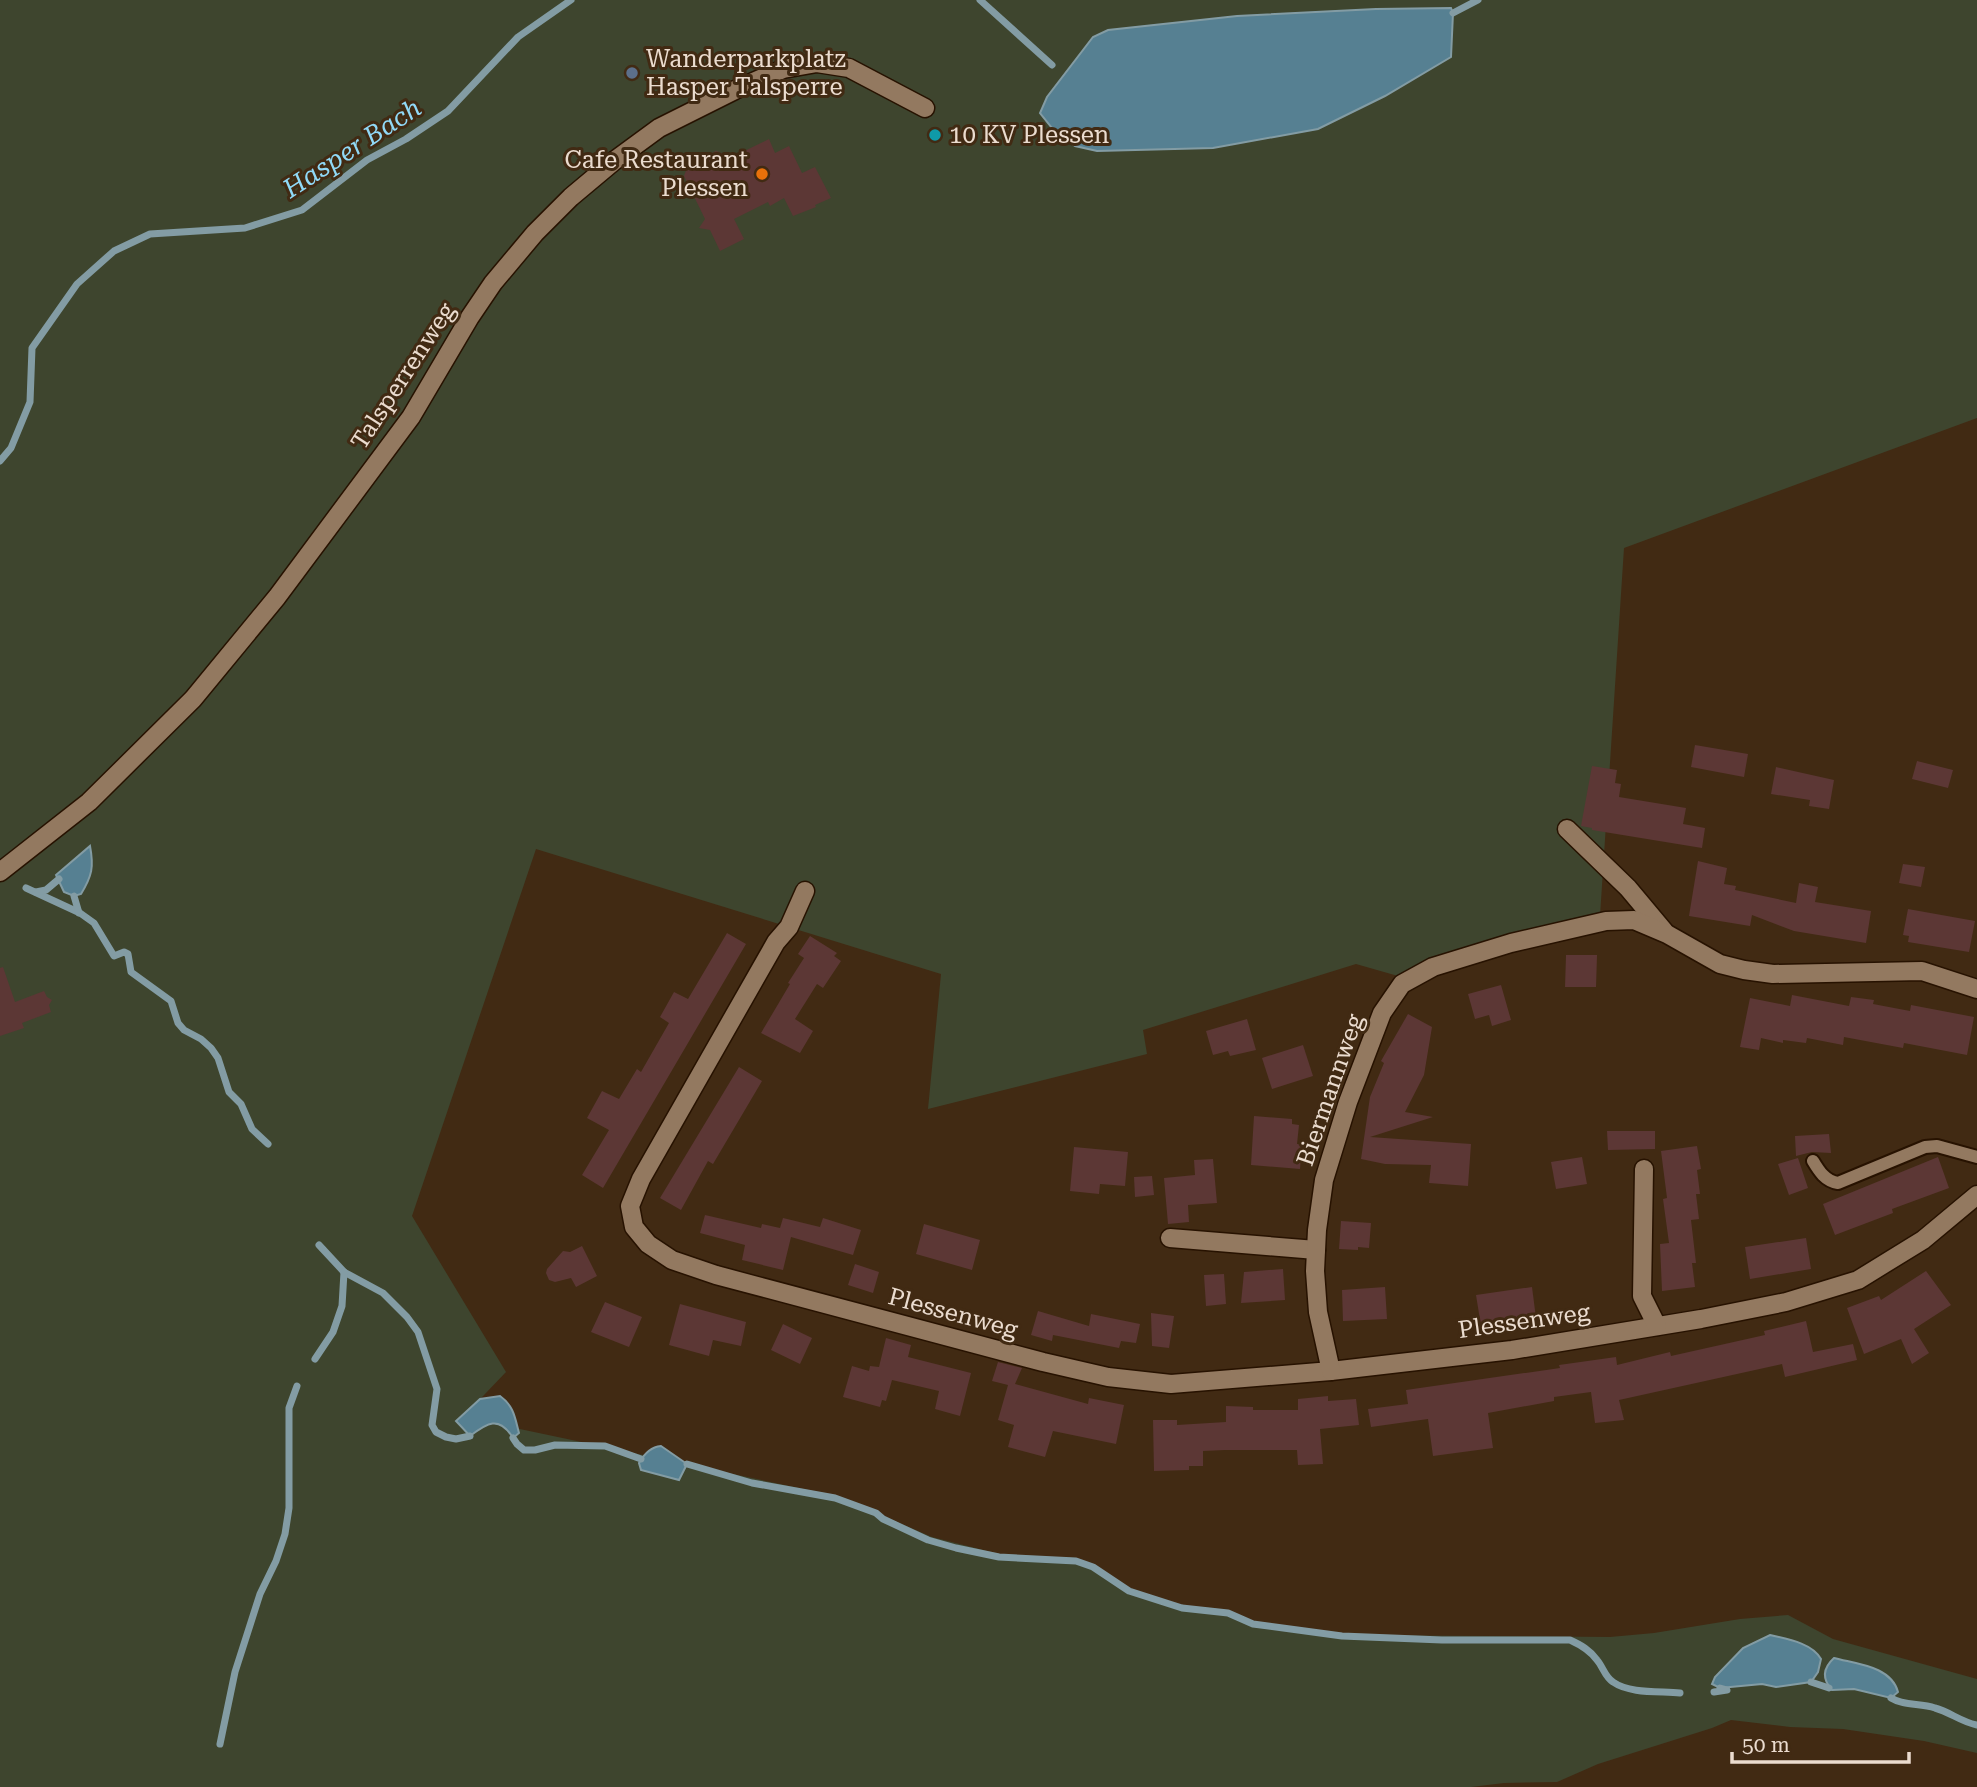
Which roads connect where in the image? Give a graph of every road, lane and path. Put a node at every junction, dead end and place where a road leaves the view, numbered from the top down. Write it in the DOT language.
graph roads {
  1 [pos="925,108"];
  2 [pos="1567,829"];
  3 [pos="0,872"];
  4 [pos="805,891"];
  5 [pos="1667,934"];
  6 [pos="1977,989"];
  7 [pos="1977,1157"];
  8 [pos="1813,1161"];
  9 [pos="1644,1169"];
  10 [pos="1977,1195"];
  11 [pos="1170,1238"];
  12 [pos="1316,1250"];
  13 [pos="1657,1326"];
  14 [pos="1331,1371"];
  1 -- 3 [label="street, Talsperrenweg"];
  2 -- 5 [label="street"];
  4 -- 14 [label="street, Plessenweg"];
  5 -- 6 [label="street"];
  5 -- 12 [label="street, Biermannweg"];
  7 -- 8 [label="lane"];
  9 -- 13 [label="street"];
  10 -- 13 [label="street, Plessenweg"];
  11 -- 12 [label="street"];
  12 -- 14 [label="street, Biermannweg"];
  13 -- 14 [label="street, Plessenweg"];
}
